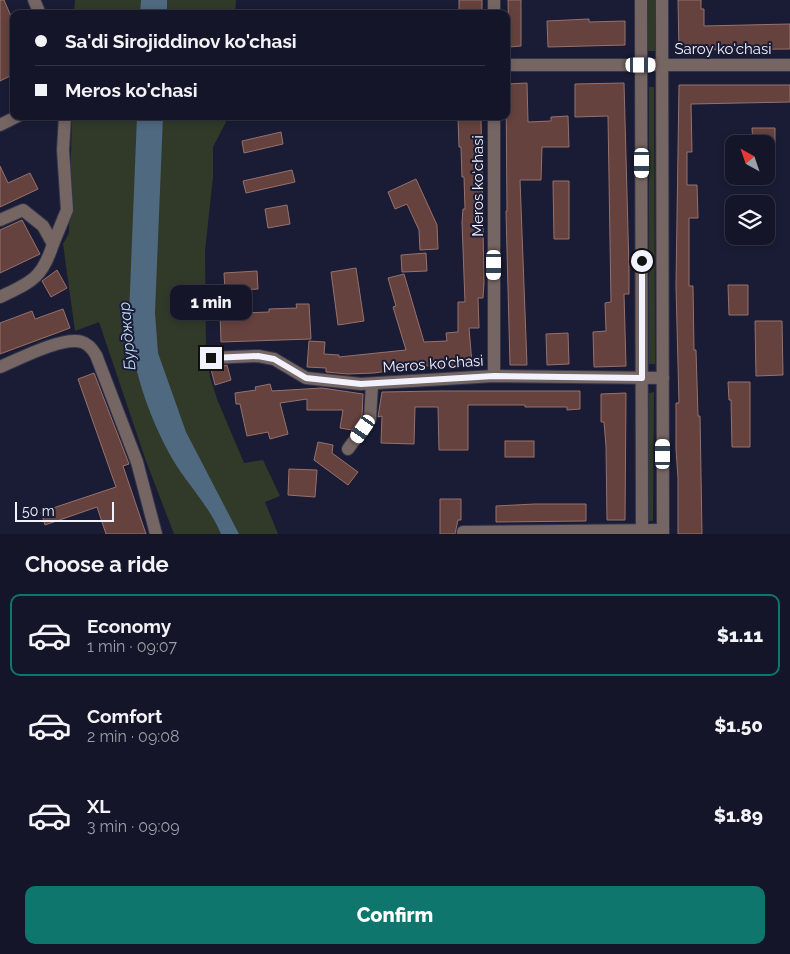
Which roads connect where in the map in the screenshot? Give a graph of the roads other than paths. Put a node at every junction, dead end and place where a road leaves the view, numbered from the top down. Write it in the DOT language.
graph roads {
  1 [pos="641,0"];
  2 [pos="662,0"];
  3 [pos="510,65"];
  4 [pos="641,65"];
  5 [pos="662,65"];
  6 [pos="790,65"];
  7 [pos="65,120"];
  8 [pos="494,120"];
  9 [pos="0,220"];
  10 [pos="53,244"];
  11 [pos="0,297"];
  12 [pos="211,358"];
  13 [pos="0,367"];
  14 [pos="494,376"];
  15 [pos="642,378"];
  16 [pos="663,378"];
  17 [pos="372,384"];
  18 [pos="348,449"];
  19 [pos="463,532"];
  20 [pos="642,532"];
  21 [pos="663,532"];
  22 [pos="156,534"];
  1 -- 4 [label="street"];
  2 -- 5 [label="street"];
  3 -- 4 [label="street, Saroy ko‘chasi"];
  4 -- 5 [label="street, Saroy ko‘chasi"];
  4 -- 15 [label="street"];
  5 -- 6 [label="street, Saroy ko‘chasi"];
  5 -- 16 [label="street"];
  7 -- 10 [label="street"];
  8 -- 14 [label="street, Meros ko‘chasi"];
  9 -- 10 [label="street"];
  10 -- 11 [label="street"];
  12 -- 17 [label="street, Meros ko'chasi"];
  13 -- 22 [label="street"];
  14 -- 15 [label="street, Meros ko'chasi"];
  14 -- 17 [label="street, Meros ko'chasi"];
  15 -- 16 [label="street, Meros ko'chasi"];
  15 -- 20 [label="street"];
  16 -- 21 [label="street"];
  17 -- 18 [label="street"];
  19 -- 20 [label="street"];
  20 -- 21 [label="street"];
}
